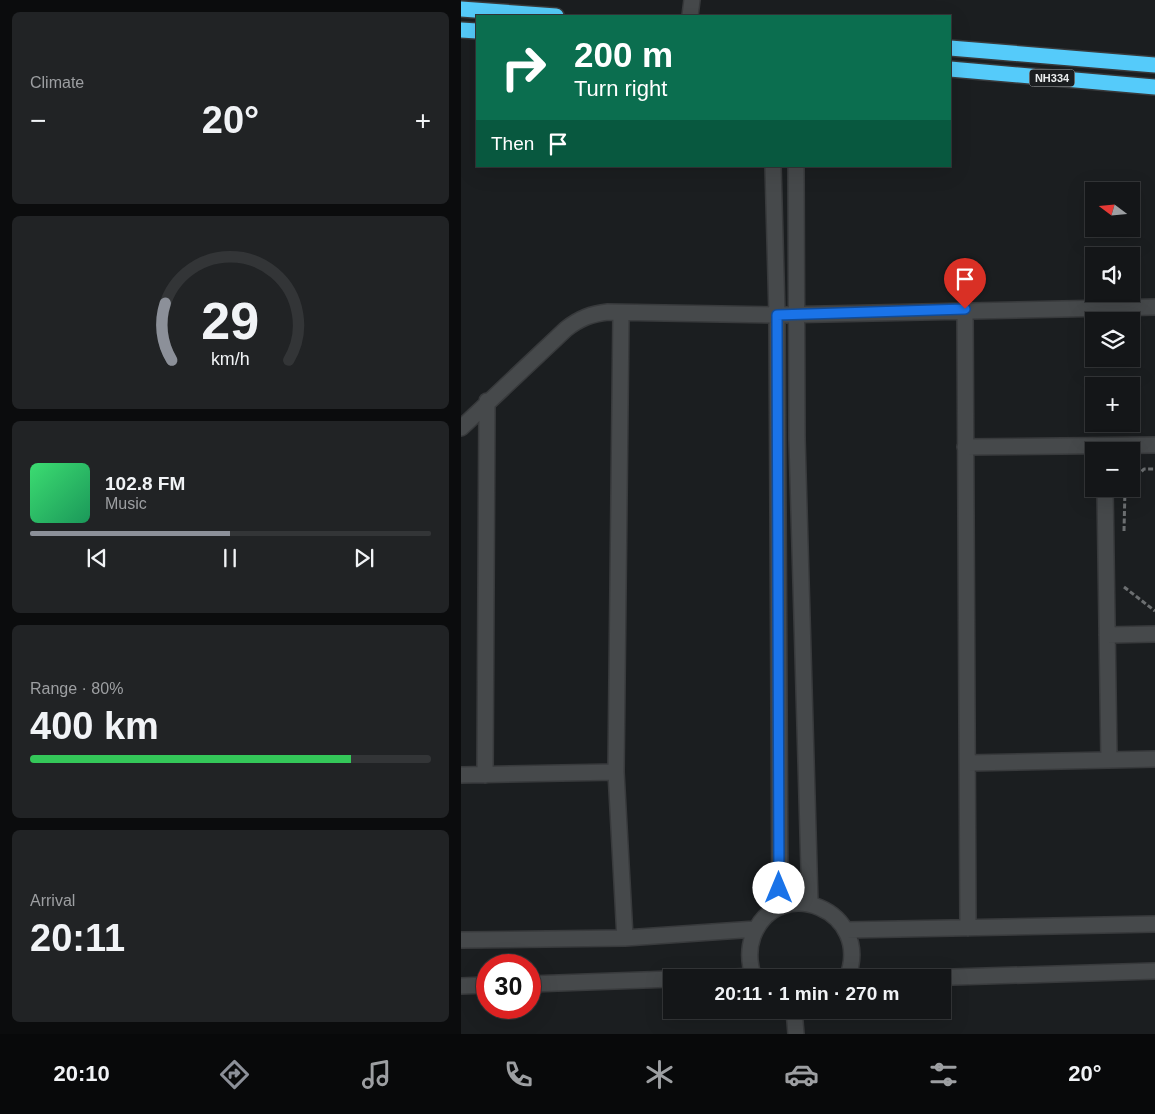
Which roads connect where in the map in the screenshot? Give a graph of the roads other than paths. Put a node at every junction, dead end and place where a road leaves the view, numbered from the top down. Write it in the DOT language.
graph roads {
  1 [pos="691,0"];
  2 [pos="461,9"];
  3 [pos="543,15"];
  4 [pos="690,15"];
  5 [pos="461,30"];
  6 [pos="476,31"];
  7 [pos="951,48"];
  8 [pos="1155,66"];
  9 [pos="951,69"];
  10 [pos="1155,87"];
  11 [pos="773,167"];
  12 [pos="796,167"];
  13 [pos="1155,307"];
  14 [pos="965,309"];
  15 [pos="621,313"];
  16 [pos="798,314"];
  17 [pos="777,315"];
  18 [pos="487,401"];
  19 [pos="461,428"];
  20 [pos="1155,445"];
  21 [pos="1140,446"];
  22 [pos="965,447"];
  23 [pos="1085,448"];
  24 [pos="1105,497"];
  25 [pos="1155,634"];
  26 [pos="1107,635"];
  27 [pos="1155,759"];
  28 [pos="1109,760"];
  29 [pos="968,763"];
  30 [pos="616,772"];
  31 [pos="461,775"];
  32 [pos="485,775"];
  33 [pos="810,904"];
  34 [pos="779,907"];
  35 [pos="1155,924"];
  36 [pos="968,928"];
  37 [pos="756,929"];
  38 [pos="846,930"];
  39 [pos="625,938"];
  40 [pos="461,940"];
  41 [pos="752,969"];
  42 [pos="849,969"];
  43 [pos="1155,971"];
  44 [pos="951,977"];
  45 [pos="663,979"];
  46 [pos="541,984"];
  47 [pos="476,985"];
  48 [pos="461,986"];
  49 [pos="795,1019"];
  50 [pos="796,1034"];
  1 -- 4 [label="street"];
  2 -- 3 [label="highway"];
  5 -- 6 [label="highway"];
  7 -- 8 [label="highway, NH334"];
  9 -- 10 [label="highway, NH334"];
  11 -- 17 [label="street"];
  12 -- 16 [label="street"];
  13 -- 14 [label="street"];
  14 -- 16 [label="street"];
  14 -- 22 [label="street"];
  15 -- 17 [label="street"];
  15 -- 18 [label="street"];
  15 -- 30 [label="street"];
  16 -- 17 [label="street"];
  16 -- 33 [label="street"];
  17 -- 34 [label="street"];
  18 -- 19 [label="street"];
  18 -- 32 [label="street"];
  20 -- 21 [label="street"];
  22 -- 23 [label="street"];
  22 -- 29 [label="street"];
  24 -- 26 [label="street"];
  25 -- 26 [label="street"];
  26 -- 28 [label="street"];
  27 -- 28 [label="street"];
  28 -- 29 [label="street"];
  29 -- 36 [label="street"];
  30 -- 32 [label="street"];
  30 -- 39 [label="street"];
  31 -- 32 [label="street"];
  33 -- 34 [label="street"];
  33 -- 38 [label="street"];
  34 -- 37 [label="street"];
  35 -- 36 [label="street"];
  36 -- 38 [label="street"];
  37 -- 39 [label="street"];
  37 -- 41 [label="street"];
  38 -- 42 [label="street"];
  39 -- 40 [label="street"];
  43 -- 44 [label="street"];
  45 -- 46 [label="street"];
  47 -- 48 [label="street"];
  49 -- 50 [label="street"];
}
